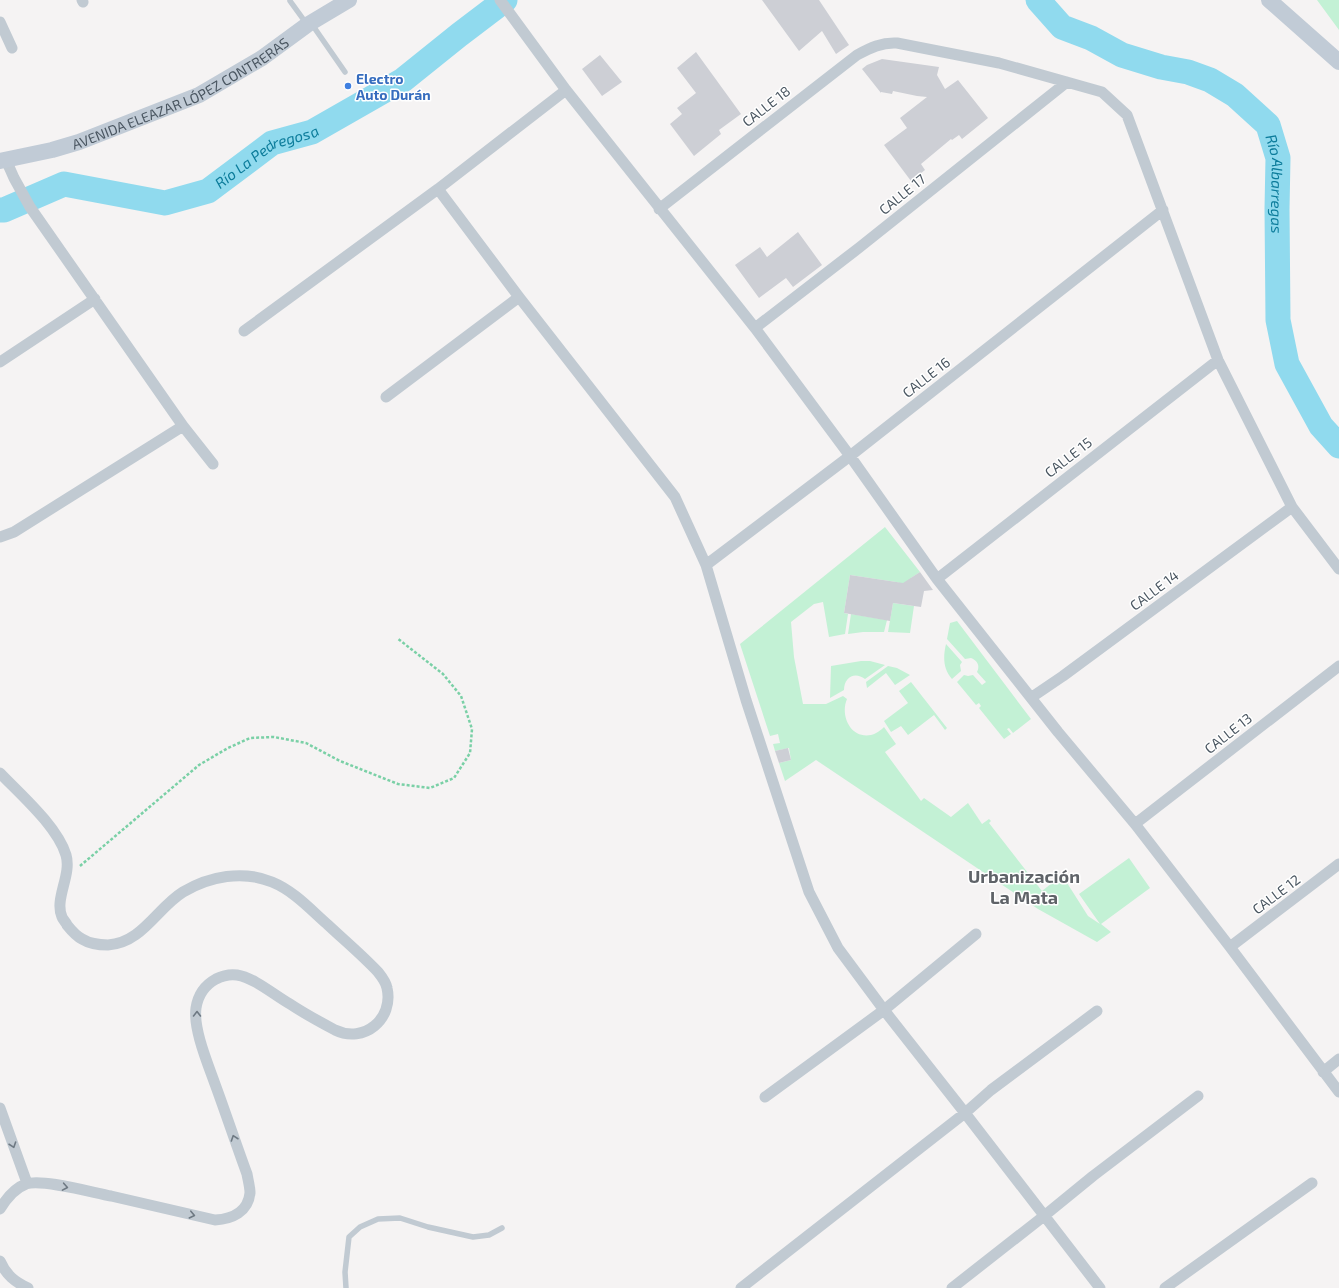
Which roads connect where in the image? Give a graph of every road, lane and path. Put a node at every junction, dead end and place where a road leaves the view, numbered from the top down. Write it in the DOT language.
graph roads {
  1 [pos="349,0"];
  2 [pos="500,0"];
  3 [pos="1268,0"];
  4 [pos="290,1"];
  5 [pos="0,22"];
  6 [pos="309,24"];
  7 [pos="12,48"];
  8 [pos="1339,62"];
  9 [pos="345,72"];
  10 [pos="1067,82"];
  11 [pos="566,90"];
  12 [pos="3,160"];
  13 [pos="438,189"];
  14 [pos="659,209"];
  15 [pos="1163,210"];
  16 [pos="519,297"];
  17 [pos="95,299"];
  18 [pos="755,328"];
  19 [pos="244,331"];
  20 [pos="1218,360"];
  21 [pos="0,362"];
  22 [pos="386,397"];
  23 [pos="183,426"];
  24 [pos="850,456"];
  25 [pos="213,464"];
  26 [pos="1292,507"];
  27 [pos="0,536"];
  28 [pos="706,565"];
  29 [pos="1339,569"];
  30 [pos="937,578"];
  31 [pos="397,638"];
  32 [pos="1339,666"];
  33 [pos="1032,697"];
  34 [pos="0,773"];
  35 [pos="1135,824"];
  36 [pos="1339,864"];
  37 [pos="67,876"];
  38 [pos="976,934"];
  39 [pos="1230,947"];
  40 [pos="884,1010"];
  41 [pos="1097,1011"];
  42 [pos="1339,1059"];
  43 [pos="1323,1072"];
  44 [pos="1339,1092"];
  45 [pos="1198,1096"];
  46 [pos="765,1097"];
  47 [pos="0,1108"];
  48 [pos="965,1113"];
  49 [pos="1312,1183"];
  50 [pos="27,1184"];
  51 [pos="0,1208"];
  52 [pos="1044,1216"];
  53 [pos="502,1228"];
  54 [pos="0,1261"];
  55 [pos="28,1288"];
  56 [pos="346,1288"];
  57 [pos="741,1288"];
  58 [pos="952,1288"];
  59 [pos="1100,1288"];
  60 [pos="1165,1288"];
  1 -- 6 [label="street, AVENIDA ELEAZAR LÓPEZ CONTRERAS"];
  2 -- 11 [label="street"];
  3 -- 8 [label="street"];
  4 -- 6 [label="lane"];
  5 -- 7 [label="street"];
  6 -- 9 [label="lane"];
  6 -- 12 [label="street, AVENIDA ELEAZAR LÓPEZ CONTRERAS"];
  10 -- 14 [label="street, CALLE 18"];
  10 -- 15 [label="street, CALLE 18"];
  10 -- 18 [label="street, CALLE 17"];
  11 -- 13 [label="street"];
  11 -- 14 [label="street"];
  12 -- 17 [label="street"];
  13 -- 16 [label="street"];
  13 -- 19 [label="street"];
  14 -- 18 [label="street"];
  15 -- 20 [label="street, CALLE 18"];
  15 -- 24 [label="street, CALLE 16"];
  16 -- 22 [label="street"];
  16 -- 28 [label="street"];
  17 -- 21 [label="street"];
  17 -- 23 [label="street"];
  18 -- 24 [label="street"];
  20 -- 26 [label="street, CALLE 18"];
  20 -- 30 [label="street, CALLE 15"];
  23 -- 25 [label="street"];
  23 -- 27 [label="street"];
  24 -- 28 [label="street, CALLE 16"];
  24 -- 30 [label="street"];
  26 -- 29 [label="street, CALLE 18"];
  26 -- 33 [label="street, CALLE 14"];
  28 -- 40 [label="street"];
  30 -- 33 [label="street"];
  31 -- 37 [label="path"];
  32 -- 35 [label="street, CALLE 13"];
  33 -- 35 [label="street"];
  34 -- 37 [label="street"];
  35 -- 39 [label="street"];
  36 -- 39 [label="street, CALLE 12"];
  50 -- 37 [label="street, one-way"];
  38 -- 40 [label="street"];
  39 -- 43 [label="street"];
  40 -- 46 [label="street"];
  40 -- 48 [label="street"];
  41 -- 48 [label="street"];
  42 -- 43 [label="street"];
  43 -- 44 [label="street"];
  45 -- 52 [label="street"];
  47 -- 50 [label="street, one-way"];
  48 -- 52 [label="street"];
  48 -- 57 [label="street"];
  49 -- 60 [label="street"];
  50 -- 51 [label="street"];
  52 -- 58 [label="street"];
  52 -- 59 [label="street"];
  53 -- 56 [label="lane"];
  54 -- 55 [label="street"];
}
